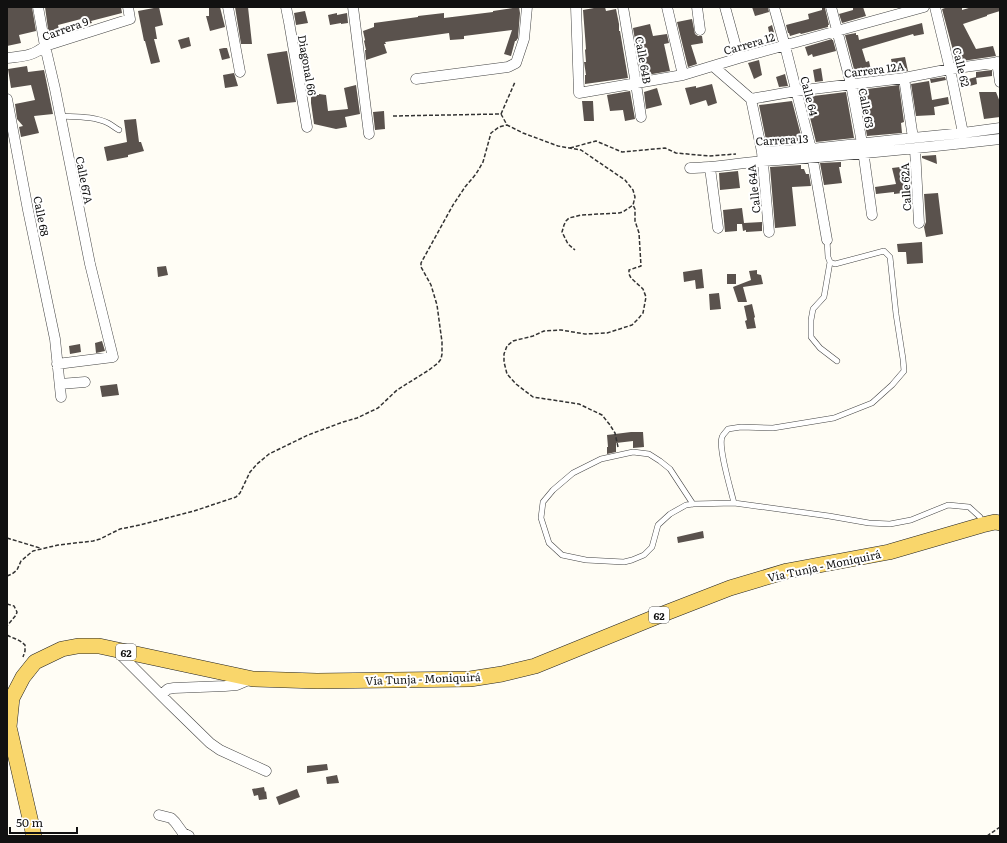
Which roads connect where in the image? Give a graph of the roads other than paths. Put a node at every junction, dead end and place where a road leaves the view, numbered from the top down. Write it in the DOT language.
graph roads {
  1 [pos="38,7"];
  2 [pos="128,7"];
  3 [pos="228,7"];
  4 [pos="286,7"];
  5 [pos="353,7"];
  6 [pos="528,7"];
  7 [pos="576,7"];
  8 [pos="623,7"];
  9 [pos="668,7"];
  10 [pos="697,7"];
  11 [pos="725,7"];
  12 [pos="774,7"];
  13 [pos="831,7"];
  14 [pos="924,7"];
  15 [pos="935,7"];
  16 [pos="700,30"];
  17 [pos="836,31"];
  18 [pos="45,46"];
  19 [pos="785,46"];
  20 [pos="7,58"];
  21 [pos="739,58"];
  22 [pos="998,62"];
  23 [pos="713,66"];
  24 [pos="950,69"];
  25 [pos="240,72"];
  26 [pos="683,75"];
  27 [pos="904,78"];
  28 [pos="416,79"];
  29 [pos="1000,82"];
  30 [pos="636,84"];
  31 [pos="850,84"];
  32 [pos="796,90"];
  33 [pos="7,99"];
  34 [pos="751,99"];
  35 [pos="60,116"];
  36 [pos="641,117"];
  37 [pos="307,127"];
  38 [pos="1000,128"];
  39 [pos="119,130"];
  40 [pos="963,133"];
  41 [pos="369,134"];
  42 [pos="913,138"];
  43 [pos="1000,139"];
  44 [pos="863,148"];
  45 [pos="915,149"];
  46 [pos="812,154"];
  47 [pos="762,156"];
  48 [pos="690,168"];
  49 [pos="710,168"];
  50 [pos="872,215"];
  51 [pos="919,223"];
  52 [pos="718,228"];
  53 [pos="769,232"];
  54 [pos="827,240"];
  55 [pos="830,262"];
  56 [pos="837,361"];
  57 [pos="58,364"];
  58 [pos="84,382"];
  59 [pos="60,384"];
  60 [pos="61,397"];
  61 [pos="734,502"];
  62 [pos="692,504"];
  63 [pos="1000,523"];
  64 [pos="982,525"];
  65 [pos="116,650"];
  66 [pos="253,679"];
  67 [pos="161,695"];
  68 [pos="266,771"];
  69 [pos="158,815"];
  70 [pos="34,836"];
  71 [pos="189,836"];
  1 -- 18 [label="street, Calle 67A"];
  2 -- 18 [label="street, Carrera 9"];
  3 -- 25 [label="street"];
  4 -- 37 [label="street, Diagonal 66"];
  5 -- 41 [label="street"];
  6 -- 28 [label="street"];
  7 -- 30 [label="street, Carrera 12"];
  8 -- 30 [label="street, Calle 64B"];
  9 -- 26 [label="street"];
  10 -- 16 [label="street"];
  11 -- 21 [label="street"];
  12 -- 19 [label="street, Calle 64"];
  13 -- 17 [label="street, Calle 63"];
  14 -- 17 [label="street, Carrera 12"];
  15 -- 24 [label="street, Calle 62"];
  17 -- 19 [label="street, Carrera 12"];
  17 -- 31 [label="street, Calle 63"];
  18 -- 20 [label="street, Carrera 9"];
  18 -- 35 [label="street, Calle 67A"];
  19 -- 21 [label="street, Carrera 12"];
  19 -- 32 [label="street, Calle 64"];
  21 -- 23 [label="street, Carrera 12"];
  22 -- 24 [label="street, Carrera 12A"];
  22 -- 29 [label="street"];
  23 -- 26 [label="street, Carrera 12"];
  23 -- 34 [label="street"];
  24 -- 27 [label="street, Carrera 12A"];
  24 -- 40 [label="street, Calle 62"];
  26 -- 30 [label="street, Carrera 12"];
  27 -- 31 [label="street, Carrera 12A"];
  27 -- 42 [label="street"];
  30 -- 36 [label="street, Calle 64B"];
  31 -- 32 [label="street, Carrera 12A"];
  31 -- 44 [label="street, Calle 63"];
  32 -- 34 [label="street, Carrera 12A"];
  32 -- 46 [label="street, Calle 64"];
  33 -- 57 [label="street, Calle 68"];
  34 -- 47 [label="street, Calle 64A"];
  35 -- 39 [label="lane"];
  35 -- 57 [label="street, Calle 67A"];
  38 -- 40 [label="street, Carrera 13"];
  40 -- 42 [label="street, Carrera 13"];
  42 -- 44 [label="street, Carrera 13"];
  43 -- 45 [label="street, Carrera 13"];
  44 -- 45 [label="street, Carrera 13"];
  44 -- 46 [label="street, Carrera 13"];
  44 -- 50 [label="street, Calle 63"];
  45 -- 51 [label="street, Calle 62A"];
  46 -- 47 [label="street, Carrera 13"];
  46 -- 54 [label="street, Calle 64"];
  47 -- 49 [label="street, Carrera 13"];
  47 -- 53 [label="street, Calle 64A"];
  48 -- 49 [label="street, Carrera 13"];
  49 -- 52 [label="street"];
  54 -- 55 [label="lane"];
  55 -- 56 [label="lane"];
  55 -- 61 [label="lane"];
  57 -- 59 [label="street, Calle 68"];
  58 -- 59 [label="street"];
  59 -- 60 [label="street, Calle 68"];
  61 -- 62 [label="lane"];
  61 -- 64 [label="lane"];
  62 -- 62 [label="lane"];
  63 -- 64 [label="main road, Vía Tunja - Moniquirá / 62"];
  64 -- 66 [label="main road, Vía Tunja - Moniquirá / 62"];
  65 -- 66 [label="main road, Vía Tunja - Moniquirá / 62"];
  65 -- 67 [label="street"];
  65 -- 70 [label="main road, Vía Tunja - Moniquirá / 62"];
  66 -- 67 [label="street"];
  67 -- 68 [label="street"];
  69 -- 71 [label="street"];
}
